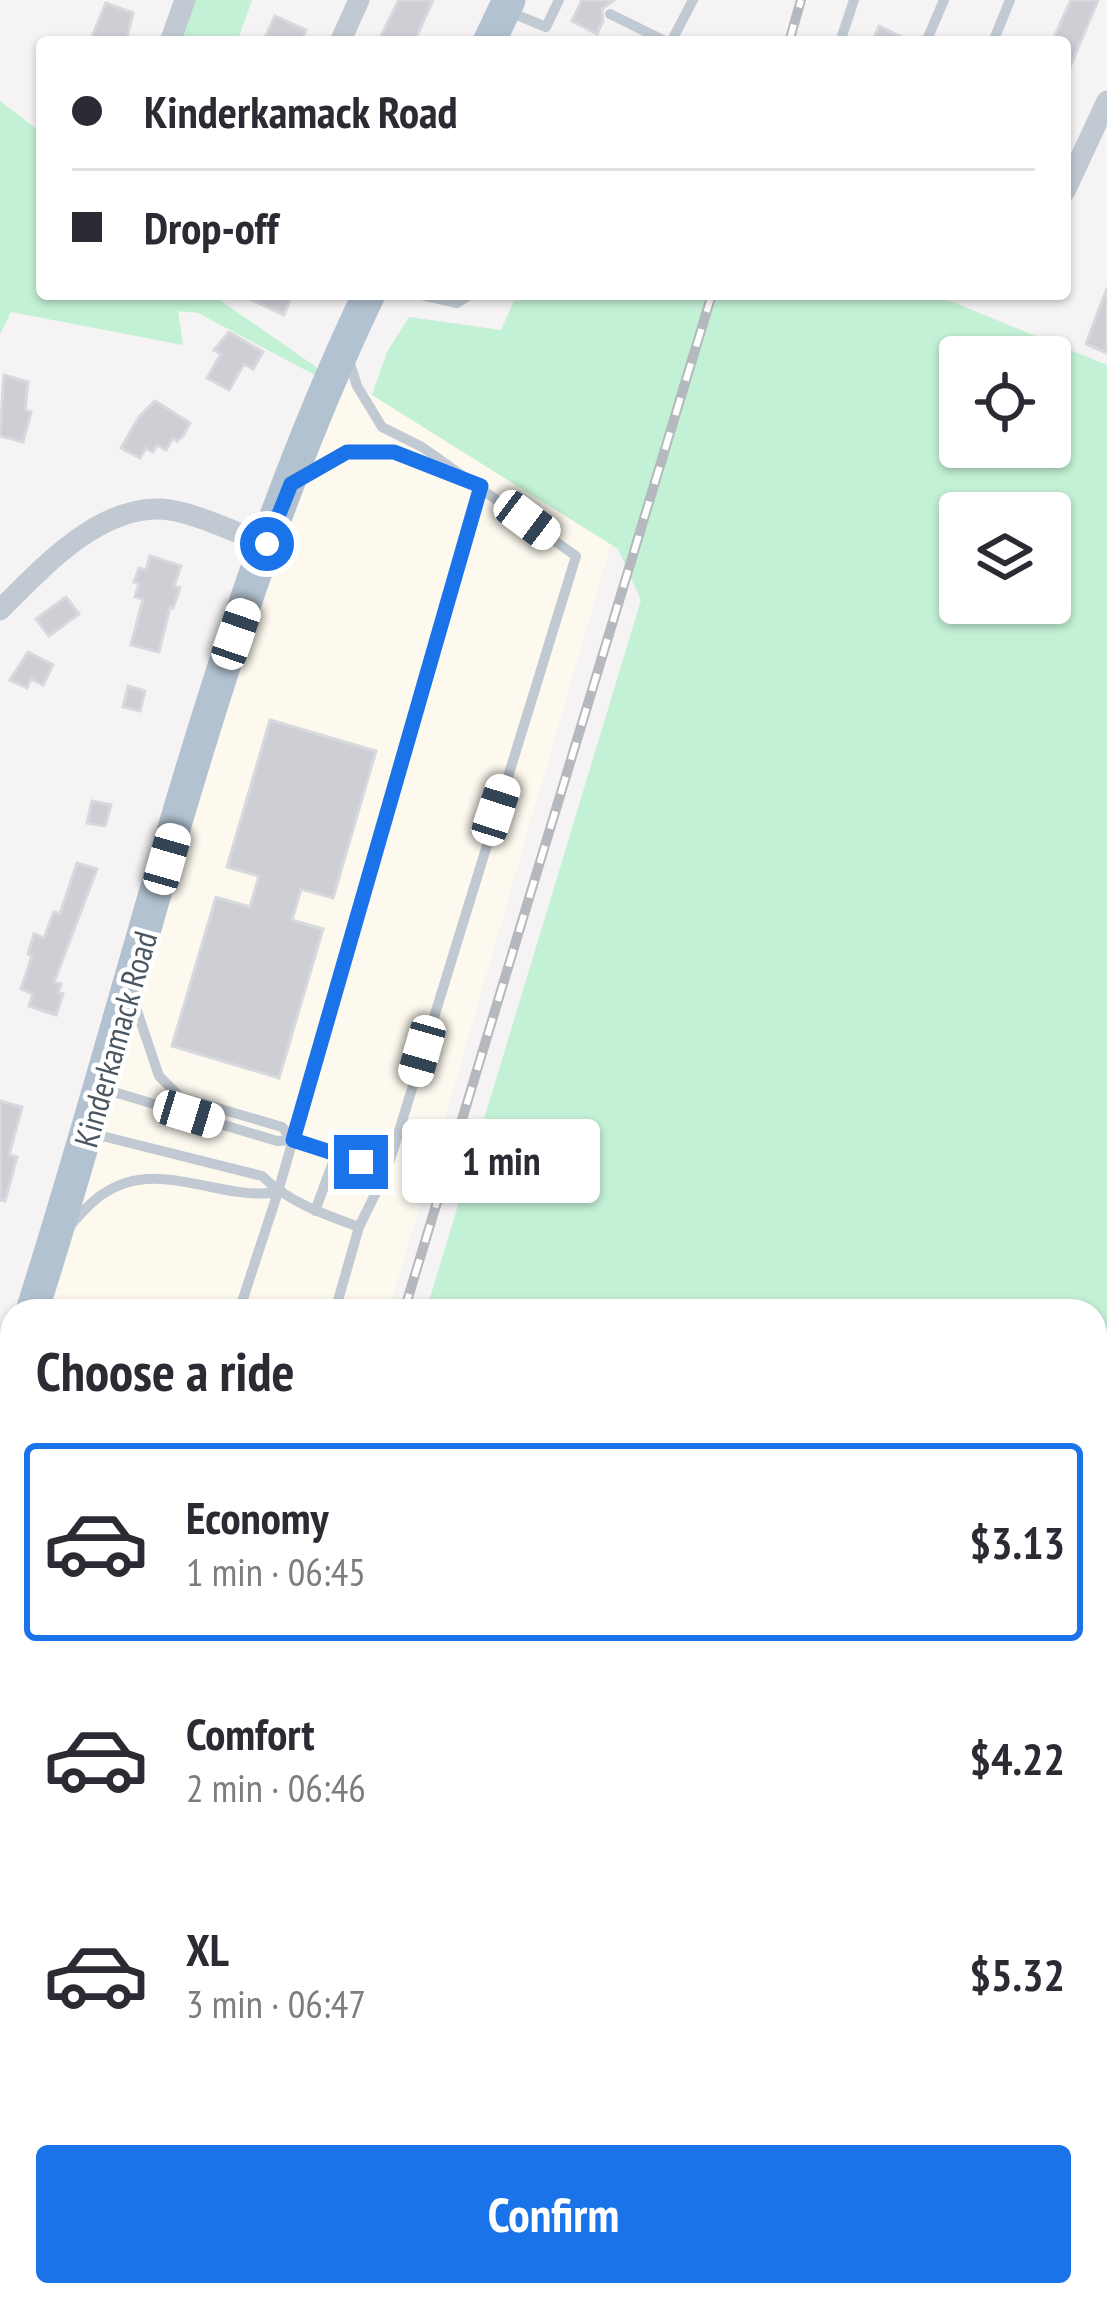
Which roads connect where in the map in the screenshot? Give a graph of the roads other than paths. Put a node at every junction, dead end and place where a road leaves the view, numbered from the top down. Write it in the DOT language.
graph roads {
  1 [pos="185,0"];
  2 [pos="359,0"];
  3 [pos="559,0"];
  4 [pos="693,0"];
  5 [pos="854,0"];
  6 [pos="944,0"];
  7 [pos="1010,0"];
  8 [pos="610,14"];
  9 [pos="497,27"];
  10 [pos="172,36"];
  11 [pos="343,36"];
  12 [pos="656,36"];
  13 [pos="672,36"];
  14 [pos="842,36"];
  15 [pos="929,36"];
  16 [pos="995,36"];
  17 [pos="1107,101"];
  18 [pos="1071,178"];
  19 [pos="366,300"];
  20 [pos="345,344"];
  21 [pos="291,484"];
  22 [pos="481,486"];
  23 [pos="267,544"];
  24 [pos="0,610"];
  25 [pos="130,990"];
  26 [pos="101,1088"];
  27 [pos="87,1132"];
  28 [pos="293,1140"];
  29 [pos="336,1154"];
  30 [pos="387,1170"];
  31 [pos="278,1192"];
  32 [pos="315,1211"];
  33 [pos="359,1227"];
  34 [pos="54,1242"];
  35 [pos="36,1299"];
  36 [pos="243,1299"];
  37 [pos="338,1299"];
  1 -- 10 [label="street"];
  2 -- 11 [label="street"];
  3 -- 9 [label="lane"];
  4 -- 13 [label="lane"];
  5 -- 14 [label="lane"];
  6 -- 15 [label="lane"];
  7 -- 16 [label="lane"];
  8 -- 12 [label="lane"];
  17 -- 18 [label="street"];
  19 -- 20 [label="main road, Kinderkamack Road"];
  20 -- 21 [label="main road, Kinderkamack Road"];
  20 -- 22 [label="lane"];
  21 -- 22 [label="lane"];
  21 -- 23 [label="main road, Kinderkamack Road"];
  22 -- 28 [label="lane"];
  22 -- 30 [label="lane"];
  23 -- 24 [label="street"];
  23 -- 25 [label="main road, Kinderkamack Road"];
  25 -- 26 [label="main road, Kinderkamack Road"];
  25 -- 28 [label="lane"];
  26 -- 27 [label="main road, Kinderkamack Road"];
  26 -- 28 [label="lane"];
  27 -- 31 [label="lane"];
  27 -- 34 [label="main road, Kinderkamack Road"];
  28 -- 29 [label="lane"];
  28 -- 31 [label="lane"];
  29 -- 30 [label="lane"];
  29 -- 32 [label="lane"];
  30 -- 33 [label="lane"];
  31 -- 32 [label="lane"];
  31 -- 34 [label="lane"];
  31 -- 36 [label="lane"];
  32 -- 33 [label="lane"];
  33 -- 37 [label="lane"];
  34 -- 35 [label="main road, Kinderkamack Road"];
}
